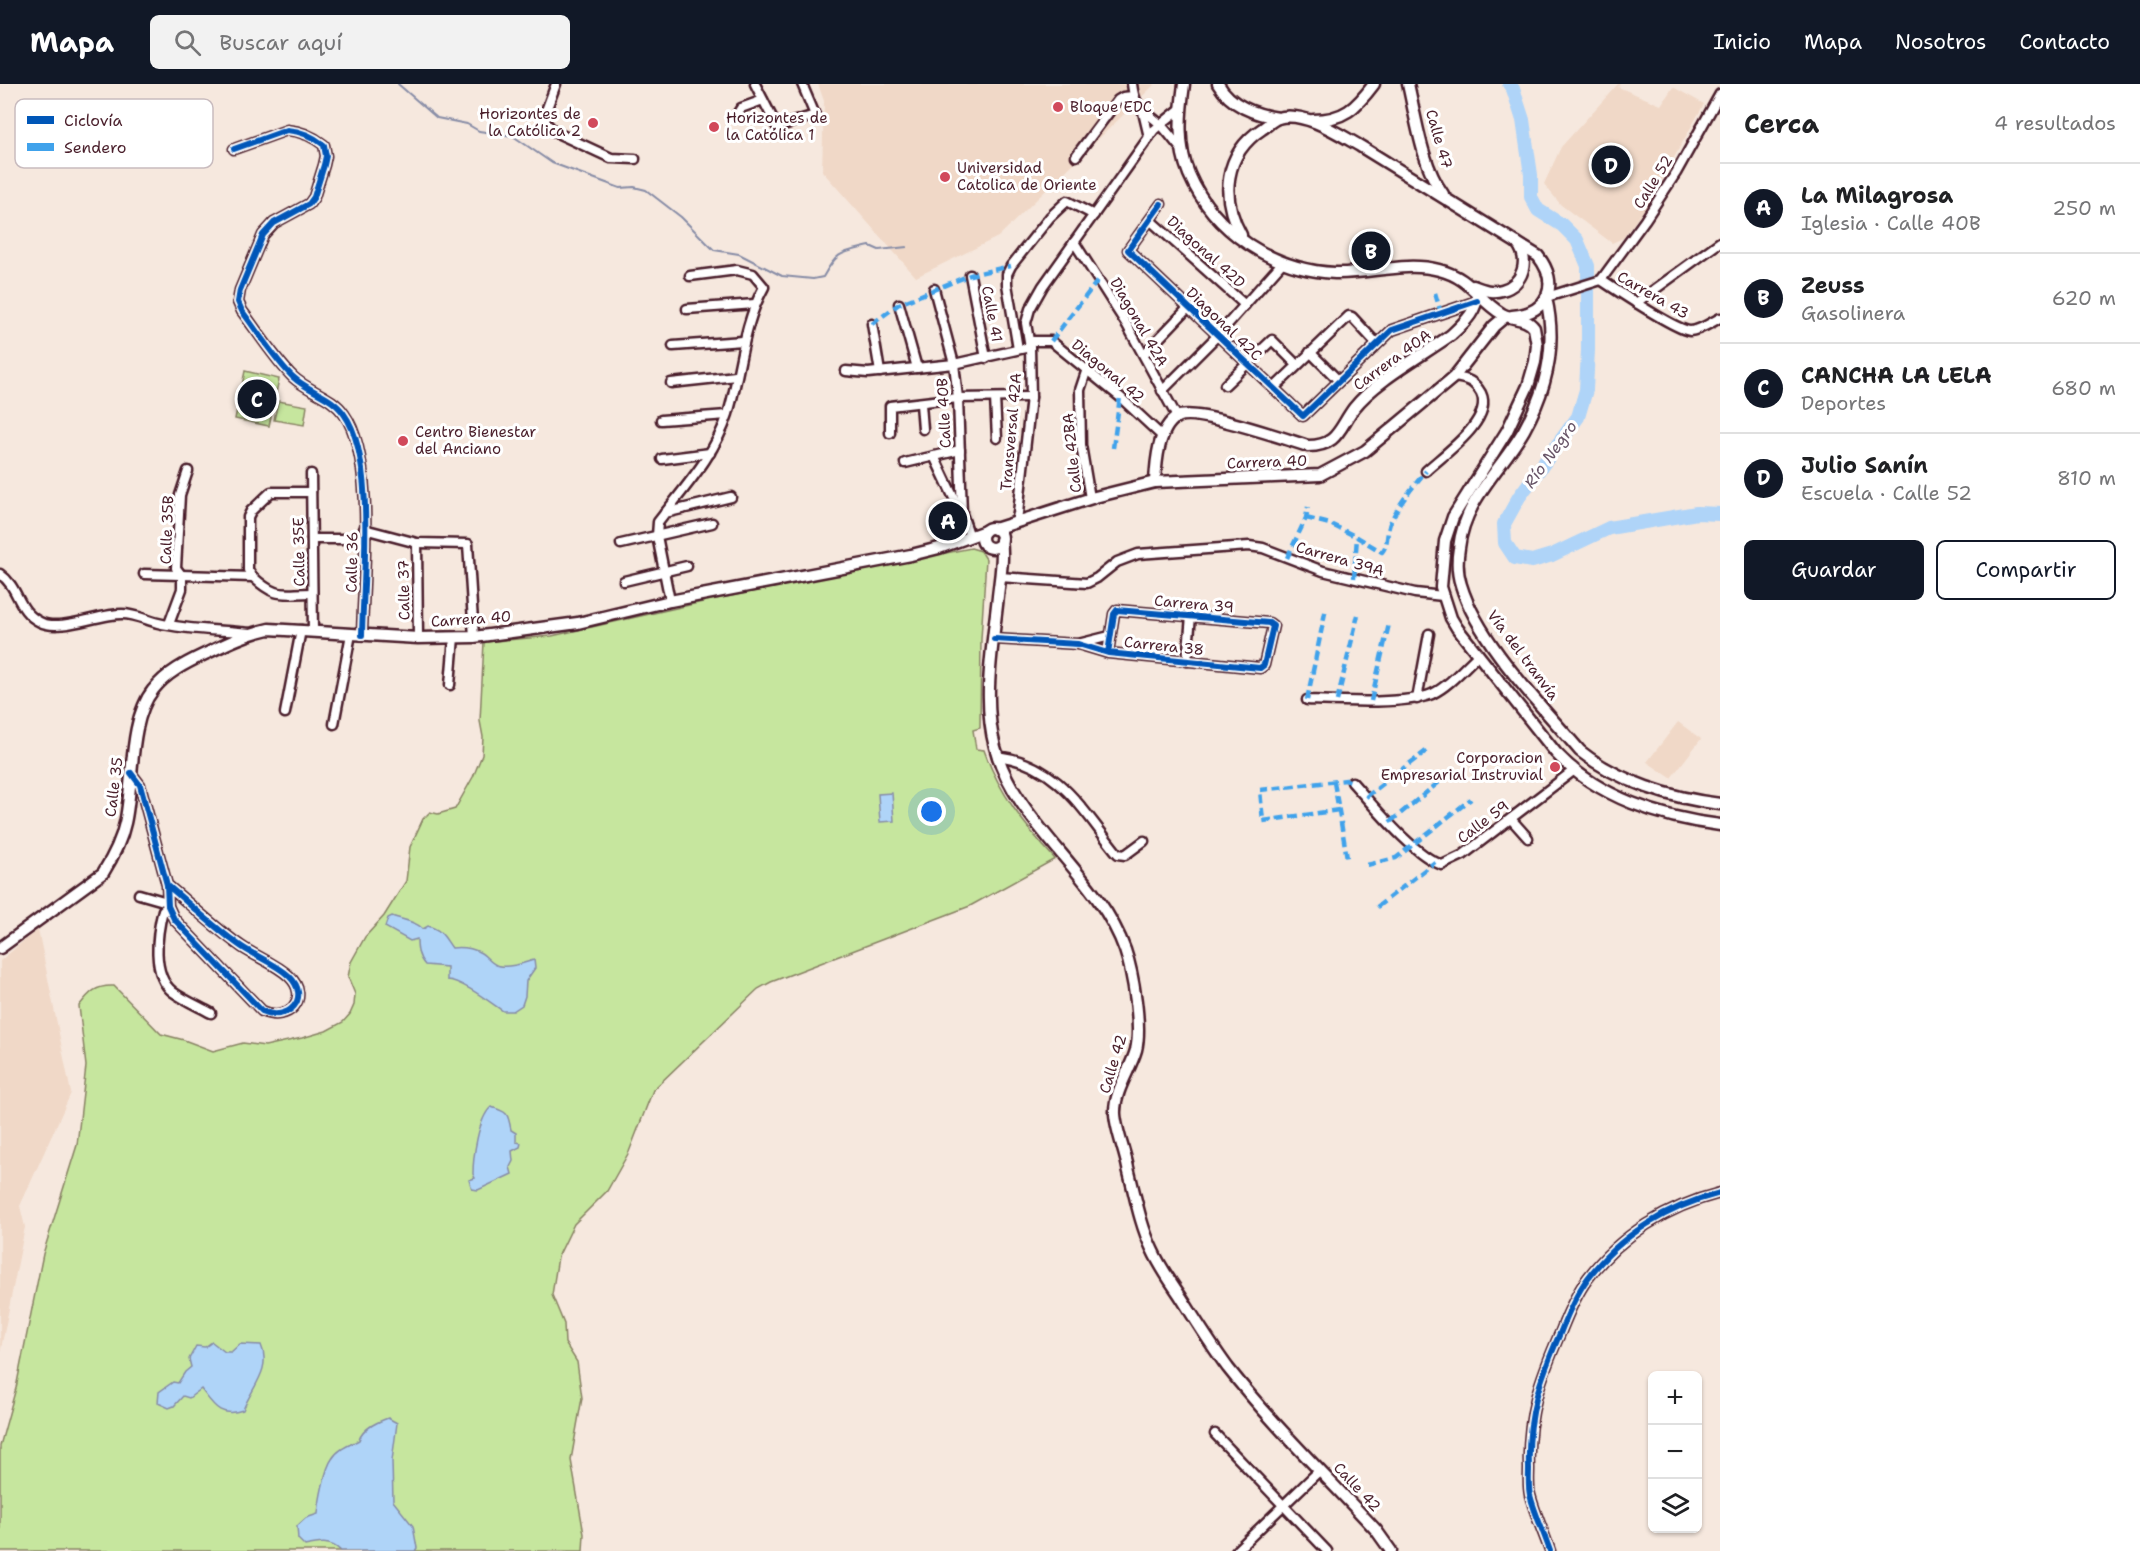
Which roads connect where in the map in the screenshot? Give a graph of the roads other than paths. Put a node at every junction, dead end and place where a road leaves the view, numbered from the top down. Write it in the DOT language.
graph roads {
  1 [pos="556,84"];
  2 [pos="755,84"];
  3 [pos="802,84"];
  4 [pos="1132,84"];
  5 [pos="1184,84"];
  6 [pos="1218,84"];
  7 [pos="1374,84"];
  8 [pos="1408,84"];
  9 [pos="1720,94"];
  10 [pos="1133,96"];
  11 [pos="763,100"];
  12 [pos="1180,109"];
  13 [pos="1143,112"];
  14 [pos="736,116"];
  15 [pos="1278,118"];
  16 [pos="1309,120"];
  17 [pos="1160,124"];
  18 [pos="1149,137"];
  19 [pos="234,149"];
  20 [pos="1182,150"];
  21 [pos="1076,156"];
  22 [pos="635,159"];
  23 [pos="1447,199"];
  24 [pos="1161,204"];
  25 [pos="1094,215"];
  26 [pos="1150,220"];
  27 [pos="1244,241"];
  28 [pos="1074,242"];
  29 [pos="1516,242"];
  30 [pos="1720,242"];
  31 [pos="1282,263"];
  32 [pos="970,275"];
  33 [pos="690,276"];
  34 [pos="1601,280"];
  35 [pos="1551,284"];
  36 [pos="934,289"];
  37 [pos="1568,290"];
  38 [pos="1475,293"];
  39 [pos="1546,297"];
  40 [pos="1636,303"];
  41 [pos="754,304"];
  42 [pos="899,304"];
  43 [pos="1245,305"];
  44 [pos="1190,306"];
  45 [pos="687,309"];
  46 [pos="1506,316"];
  47 [pos="1720,318"];
  48 [pos="872,324"];
  49 [pos="1219,334"];
  50 [pos="743,341"];
  51 [pos="1030,344"];
  52 [pos="1377,344"];
  53 [pos="673,346"];
  54 [pos="1018,349"];
  55 [pos="1310,352"];
  56 [pos="1144,354"];
  57 [pos="986,358"];
  58 [pos="1248,362"];
  59 [pos="954,364"];
  60 [pos="1297,365"];
  61 [pos="917,368"];
  62 [pos="1087,369"];
  63 [pos="846,371"];
  64 [pos="880,372"];
  65 [pos="736,376"];
  66 [pos="1454,377"];
  67 [pos="1339,381"];
  68 [pos="671,383"];
  69 [pos="1225,385"];
  70 [pos="1274,388"];
  71 [pos="1162,391"];
  72 [pos="1031,397"];
  73 [pos="958,398"];
  74 [pos="995,398"];
  75 [pos="921,404"];
  76 [pos="727,415"];
  77 [pos="1177,417"];
  78 [pos="661,420"];
  79 [pos="923,429"];
  80 [pos="890,433"];
  81 [pos="1163,437"];
  82 [pos="997,438"];
  83 [pos="960,450"];
  84 [pos="710,453"];
  85 [pos="934,456"];
  86 [pos="662,459"];
  87 [pos="905,463"];
  88 [pos="188,471"];
  89 [pos="1426,471"];
  90 [pos="311,474"];
  91 [pos="1155,482"];
  92 [pos="311,492"];
  93 [pos="731,497"];
  94 [pos="1090,498"];
  95 [pos="665,513"];
  96 [pos="962,514"];
  97 [pos="712,523"];
  98 [pos="1012,524"];
  99 [pos="364,534"];
  100 [pos="996,534"];
  101 [pos="657,536"];
  102 [pos="967,538"];
  103 [pos="312,539"];
  104 [pos="417,543"];
  105 [pos="621,544"];
  106 [pos="986,545"];
  107 [pos="687,566"];
  108 [pos="664,571"];
  109 [pos="144,574"];
  110 [pos="1000,575"];
  111 [pos="182,576"];
  112 [pos="3,577"];
  113 [pos="253,577"];
  114 [pos="624,581"];
  115 [pos="312,593"];
  116 [pos="1443,596"];
  117 [pos="670,601"];
  118 [pos="1191,616"];
  119 [pos="169,624"];
  120 [pos="301,630"];
  121 [pos="313,631"];
  122 [pos="250,633"];
  123 [pos="1429,634"];
  124 [pos="356,635"];
  125 [pos="1110,636"];
  126 [pos="454,637"];
  127 [pos="474,637"];
  128 [pos="418,638"];
  129 [pos="994,639"];
  130 [pos="1078,644"];
  131 [pos="1108,653"];
  132 [pos="1478,655"];
  133 [pos="1187,661"];
  134 [pos="1262,667"];
  135 [pos="450,686"];
  136 [pos="1417,699"];
  137 [pos="1307,700"];
  138 [pos="285,712"];
  139 [pos="334,724"];
  140 [pos="998,756"];
  141 [pos="1573,771"];
  142 [pos="131,773"];
  143 [pos="1352,782"];
  144 [pos="1720,804"];
  145 [pos="1511,819"];
  146 [pos="1720,825"];
  147 [pos="1528,838"];
  148 [pos="1144,841"];
  149 [pos="167,885"];
  150 [pos="139,894"];
  151 [pos="167,904"];
  152 [pos="0,948"];
  153 [pos="211,1012"];
  154 [pos="1720,1193"];
  155 [pos="1215,1434"];
  156 [pos="1320,1470"];
  157 [pos="1284,1506"];
  158 [pos="1240,1550"];
  159 [pos="1327,1551"];
  160 [pos="1391,1551"];
  161 [pos="1550,1551"];
  1 -- 22 [label="street"];
  2 -- 11 [label="street"];
  3 -- 11 [label="street"];
  4 -- 10 [label="street"];
  5 -- 12 [label="main road"];
  6 -- 15 [label="main road"];
  7 -- 16 [label="main road"];
  8 -- 23 [label="main road, Calle 47"];
  9 -- 34 [label="street, Calle 52"];
  10 -- 13 [label="street"];
  10 -- 21 [label="street"];
  11 -- 14 [label="street"];
  12 -- 17 [label="street, Transversal 42A"];
  12 -- 20 [label="main road"];
  13 -- 17 [label="street"];
  13 -- 18 [label="street"];
  15 -- 16 [label="main road"];
  15 -- 27 [label="main road"];
  16 -- 23 [label="main road"];
  17 -- 18 [label="street, Transversal 42A"];
  17 -- 20 [label="street"];
  18 -- 25 [label="street, Transversal 42A"];
  19 -- 99 [label="street, Calle 36"];
  20 -- 27 [label="main road"];
  23 -- 29 [label="main road"];
  24 -- 26 [label="street"];
  25 -- 28 [label="street, Transversal 42A"];
  25 -- 54 [label="street"];
  26 -- 43 [label="street, Diagonal 42D"];
  26 -- 44 [label="street, Diagonal 42C"];
  27 -- 31 [label="main road"];
  28 -- 51 [label="street, Transversal 42A"];
  28 -- 56 [label="street, Diagonal 42A"];
  29 -- 35 [label="main road"];
  29 -- 38 [label="main road"];
  30 -- 40 [label="street"];
  31 -- 38 [label="main road"];
  31 -- 43 [label="street"];
  32 -- 57 [label="street, Calle 41"];
  33 -- 41 [label="street"];
  34 -- 37 [label="street, Carrera 43"];
  34 -- 40 [label="street, Carrera 43"];
  35 -- 37 [label="street"];
  35 -- 39 [label="main road"];
  36 -- 59 [label="street, Calle 40B"];
  37 -- 39 [label="street, Carrera 43"];
  38 -- 46 [label="main road"];
  38 -- 52 [label="street"];
  38 -- 77 [label="main road, Carrera 40A"];
  39 -- 46 [label="main road"];
  39 -- 144 [label="main road, Vía del tranvía"];
  40 -- 47 [label="street, Carrera 43"];
  41 -- 45 [label="street"];
  41 -- 50 [label="street"];
  42 -- 61 [label="street"];
  43 -- 49 [label="street"];
  44 -- 49 [label="street, Diagonal 42C"];
  44 -- 56 [label="street"];
  46 -- 66 [label="main road, Carrera 40"];
  46 -- 116 [label="main road"];
  48 -- 64 [label="street"];
  49 -- 58 [label="street, Diagonal 42C"];
  49 -- 71 [label="street"];
  50 -- 53 [label="street"];
  50 -- 65 [label="street"];
  51 -- 54 [label="street, Diagonal 42"];
  51 -- 62 [label="street, Diagonal 42"];
  51 -- 72 [label="street, Transversal 42A"];
  52 -- 55 [label="street"];
  52 -- 67 [label="street"];
  54 -- 57 [label="street, Diagonal 42"];
  55 -- 60 [label="street"];
  55 -- 67 [label="street"];
  56 -- 71 [label="street, Diagonal 42A"];
  57 -- 59 [label="street, Diagonal 42"];
  58 -- 60 [label="street"];
  58 -- 69 [label="street"];
  58 -- 70 [label="street, Diagonal 42C"];
  59 -- 61 [label="street, Diagonal 42"];
  59 -- 73 [label="street, Calle 40B"];
  60 -- 70 [label="street"];
  61 -- 64 [label="street, Diagonal 42"];
  62 -- 81 [label="street, Diagonal 42"];
  62 -- 94 [label="street, Calle 42BA"];
  63 -- 64 [label="street, Diagonal 42"];
  65 -- 68 [label="street"];
  65 -- 76 [label="street"];
  66 -- 89 [label="street"];
  66 -- 91 [label="main road, Carrera 40"];
  67 -- 70 [label="street, Diagonal 42C"];
  71 -- 77 [label="street, Diagonal 42A"];
  72 -- 74 [label="street"];
  72 -- 98 [label="street, Transversal 42A"];
  73 -- 74 [label="street"];
  73 -- 75 [label="street"];
  73 -- 83 [label="street, Calle 40B"];
  74 -- 82 [label="street"];
  75 -- 79 [label="street"];
  75 -- 80 [label="street"];
  76 -- 78 [label="street"];
  76 -- 84 [label="street"];
  77 -- 81 [label="main road"];
  81 -- 91 [label="main road"];
  83 -- 85 [label="street"];
  83 -- 96 [label="street, Calle 40B"];
  84 -- 86 [label="street"];
  84 -- 95 [label="street"];
  85 -- 87 [label="street"];
  85 -- 96 [label="street"];
  88 -- 111 [label="street, Calle 35B"];
  90 -- 92 [label="street, Calle 35E"];
  91 -- 94 [label="main road, Carrera 40"];
  92 -- 103 [label="street, Calle 35E"];
  92 -- 113 [label="street"];
  93 -- 95 [label="street"];
  94 -- 98 [label="main road, Carrera 40"];
  95 -- 101 [label="street"];
  96 -- 102 [label="street, Calle 40B"];
  97 -- 101 [label="street"];
  98 -- 100 [label="main road"];
  99 -- 103 [label="street"];
  99 -- 104 [label="street"];
  99 -- 124 [label="street, Calle 36"];
  100 -- 102 [label="main road, Carrera 40"];
  100 -- 106 [label="main road"];
  100 -- 106 [label="main road"];
  100 -- 110 [label="main road, Calle 42"];
  101 -- 105 [label="street"];
  101 -- 108 [label="street"];
  102 -- 106 [label="main road, Carrera 40"];
  102 -- 117 [label="main road, Carrera 40"];
  103 -- 115 [label="street, Calle 35E"];
  104 -- 127 [label="street"];
  104 -- 128 [label="street, Calle 37"];
  106 -- 110 [label="main road"];
  107 -- 108 [label="street"];
  108 -- 114 [label="street"];
  108 -- 117 [label="street"];
  109 -- 111 [label="street"];
  110 -- 116 [label="street, Carrera 39A"];
  110 -- 129 [label="main road, Calle 42"];
  111 -- 113 [label="street"];
  111 -- 119 [label="street, Calle 35B"];
  112 -- 119 [label="street, Carrera 40"];
  113 -- 115 [label="street"];
  115 -- 121 [label="street, Calle 35E"];
  116 -- 132 [label="main road"];
  117 -- 127 [label="main road, Carrera 40"];
  118 -- 125 [label="street, Carrera 39"];
  118 -- 133 [label="street"];
  118 -- 134 [label="street, Carrera 39"];
  119 -- 122 [label="street, Carrera 40"];
  120 -- 121 [label="main road, Carrera 40"];
  120 -- 122 [label="main road, Carrera 40"];
  120 -- 138 [label="street"];
  121 -- 124 [label="main road, Carrera 40"];
  122 -- 142 [label="main road, Calle 35"];
  123 -- 136 [label="street"];
  124 -- 128 [label="main road, Carrera 40"];
  124 -- 139 [label="street"];
  125 -- 130 [label="street, Carrera 38"];
  125 -- 131 [label="street"];
  126 -- 127 [label="main road, Carrera 40"];
  126 -- 128 [label="main road, Carrera 40"];
  126 -- 135 [label="street"];
  129 -- 130 [label="street, Carrera 38"];
  129 -- 140 [label="main road, Calle 42"];
  130 -- 131 [label="street, Carrera 38"];
  131 -- 133 [label="street, Carrera 38"];
  132 -- 136 [label="street"];
  132 -- 141 [label="main road"];
  133 -- 134 [label="street, Carrera 38"];
  136 -- 137 [label="street"];
  140 -- 148 [label="street"];
  140 -- 156 [label="main road, Calle 42"];
  141 -- 145 [label="street, Calle 59"];
  141 -- 146 [label="main road"];
  142 -- 149 [label="street"];
  142 -- 152 [label="main road, Calle 35"];
  143 -- 145 [label="street, Calle 59"];
  145 -- 147 [label="street"];
  149 -- 151 [label="street"];
  149 -- 151 [label="street"];
  150 -- 151 [label="street"];
  151 -- 153 [label="street"];
  154 -- 161 [label="street"];
  155 -- 157 [label="street"];
  156 -- 157 [label="street"];
  156 -- 160 [label="main road, Calle 42"];
  157 -- 158 [label="street"];
  157 -- 159 [label="street"];
}
